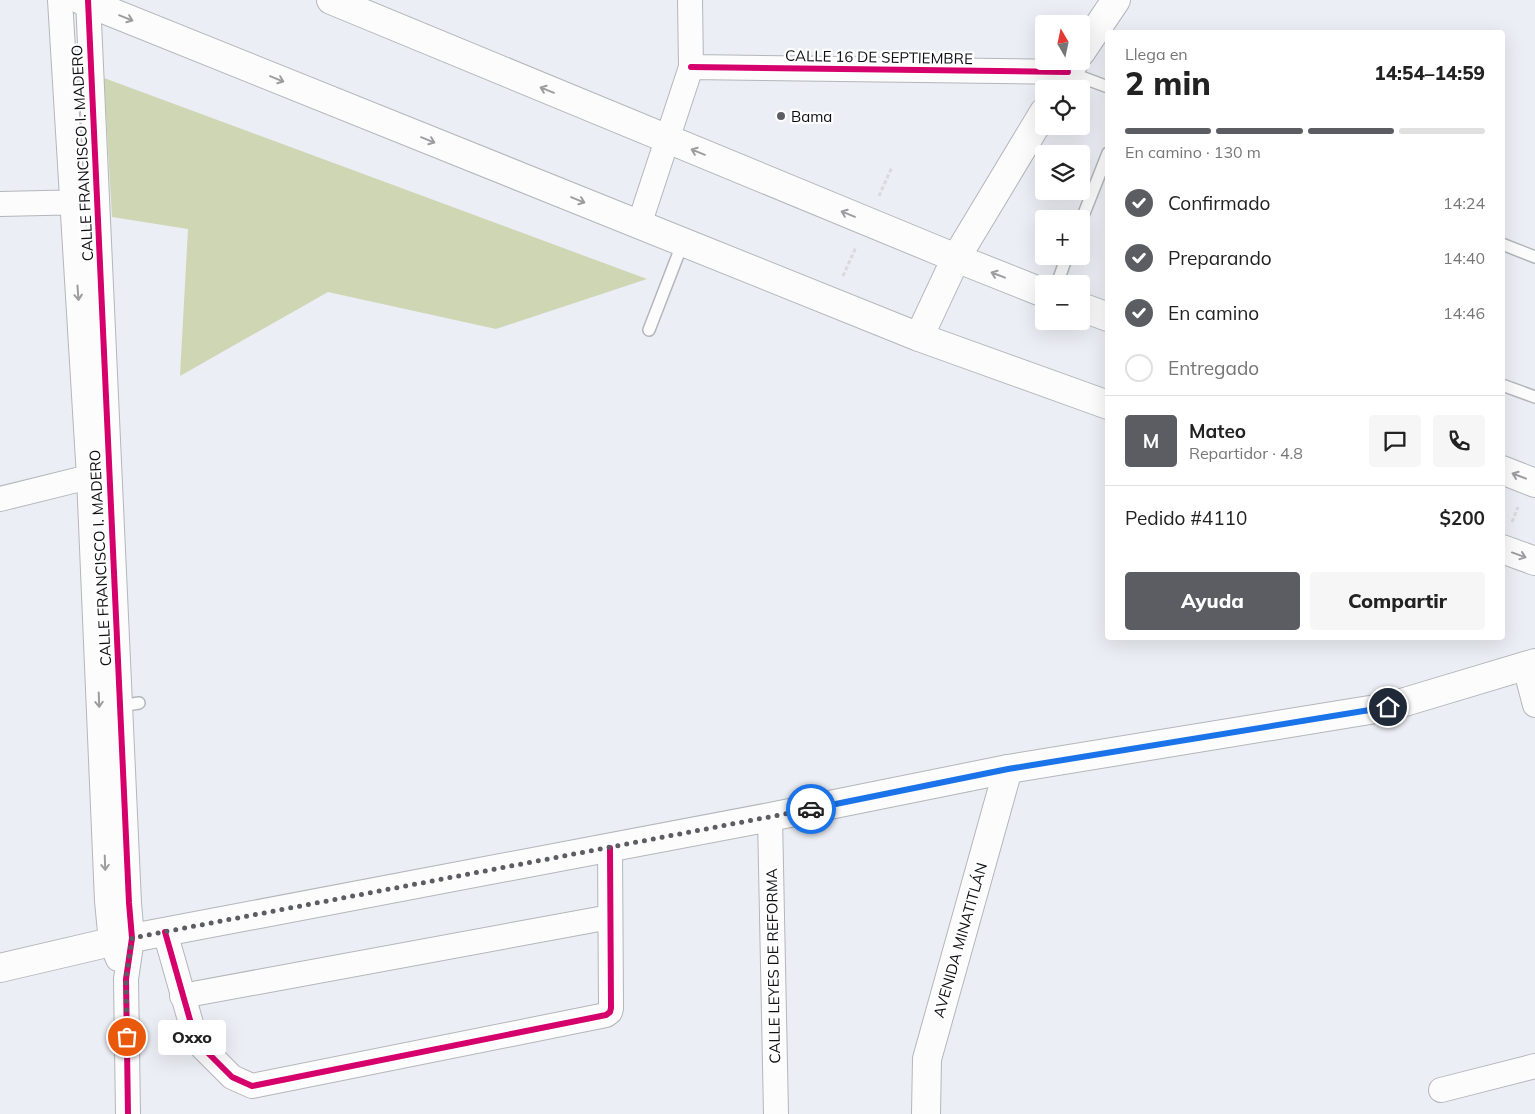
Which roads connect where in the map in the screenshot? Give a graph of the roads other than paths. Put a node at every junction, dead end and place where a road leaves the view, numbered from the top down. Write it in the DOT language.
graph roads {
  1 [pos="60,0"];
  2 [pos="331,0"];
  3 [pos="690,0"];
  4 [pos="1116,0"];
  5 [pos="85,1"];
  6 [pos="1090,38"];
  7 [pos="690,67"];
  8 [pos="1035,68"];
  9 [pos="1074,70"];
  10 [pos="1105,86"];
  11 [pos="1035,127"];
  12 [pos="667,139"];
  13 [pos="1105,161"];
  14 [pos="72,202"];
  15 [pos="97,202"];
  16 [pos="0,204"];
  17 [pos="1085,210"];
  18 [pos="639,225"];
  19 [pos="683,242"];
  20 [pos="1505,245"];
  21 [pos="1535,257"];
  22 [pos="956,258"];
  23 [pos="1035,289"];
  24 [pos="1090,310"];
  25 [pos="1105,316"];
  26 [pos="648,330"];
  27 [pos="919,337"];
  28 [pos="1505,386"];
  29 [pos="1535,397"];
  30 [pos="1105,405"];
  31 [pos="1505,471"];
  32 [pos="99,474"];
  33 [pos="1535,483"];
  34 [pos="0,499"];
  35 [pos="1505,550"];
  36 [pos="1535,561"];
  37 [pos="106,633"];
  38 [pos="1530,665"];
  39 [pos="1535,705"];
  40 [pos="1008,769"];
  41 [pos="770,817"];
  42 [pos="610,848"];
  43 [pos="610,918"];
  44 [pos="165,932"];
  45 [pos="122,940"];
  46 [pos="0,968"];
  47 [pos="182,996"];
  48 [pos="1535,1066"];
  49 [pos="1441,1090"];
  50 [pos="128,1114"];
  51 [pos="776,1114"];
  52 [pos="926,1114"];
  1 -- 14 [label="street, CALLE FRANCISCO I. MADERO"];
  12 -- 2 [label="main road, one-way"];
  3 -- 7 [label="street"];
  4 -- 6 [label="main road"];
  5 -- 15 [label="street, CALLE FRANCISCO I. MADERO"];
  5 -- 18 [label="main road, one-way"];
  7 -- 8 [label="street, CALLE 16 DE SEPTIEMBRE"];
  7 -- 12 [label="street"];
  9 -- 10 [label="lane"];
  11 -- 22 [label="main road"];
  12 -- 18 [label="street"];
  22 -- 12 [label="main road, one-way"];
  13 -- 17 [label="lane"];
  14 -- 15 [label="street"];
  14 -- 16 [label="street"];
  14 -- 32 [label="street, CALLE FRANCISCO I. MADERO, one-way"];
  15 -- 32 [label="street, CALLE FRANCISCO I. MADERO"];
  18 -- 19 [label="main road"];
  19 -- 26 [label="lane"];
  19 -- 27 [label="main road"];
  20 -- 21 [label="lane"];
  23 -- 22 [label="main road, one-way"];
  22 -- 27 [label="main road"];
  24 -- 25 [label="main road"];
  27 -- 30 [label="main road"];
  28 -- 29 [label="lane"];
  33 -- 31 [label="main road, one-way"];
  32 -- 34 [label="street"];
  32 -- 37 [label="street, CALLE FRANCISCO I. MADERO"];
  35 -- 36 [label="main road, one-way"];
  37 -- 45 [label="street, CALLE FRANCISCO I. MADERO, one-way"];
  37 -- 45 [label="street, CALLE FRANCISCO I. MADERO"];
  38 -- 39 [label="street"];
  38 -- 40 [label="main road"];
  40 -- 41 [label="main road"];
  40 -- 52 [label="main road, AVENIDA MINATITLÁN"];
  41 -- 42 [label="main road"];
  41 -- 51 [label="street, CALLE LEYES DE REFORMA"];
  42 -- 43 [label="street"];
  42 -- 44 [label="main road"];
  43 -- 47 [label="street"];
  43 -- 47 [label="street"];
  44 -- 45 [label="main road"];
  44 -- 47 [label="street"];
  45 -- 46 [label="main road"];
  45 -- 50 [label="street, CALLE FRANCISCO I. MADERO"];
  48 -- 49 [label="street"];
}
